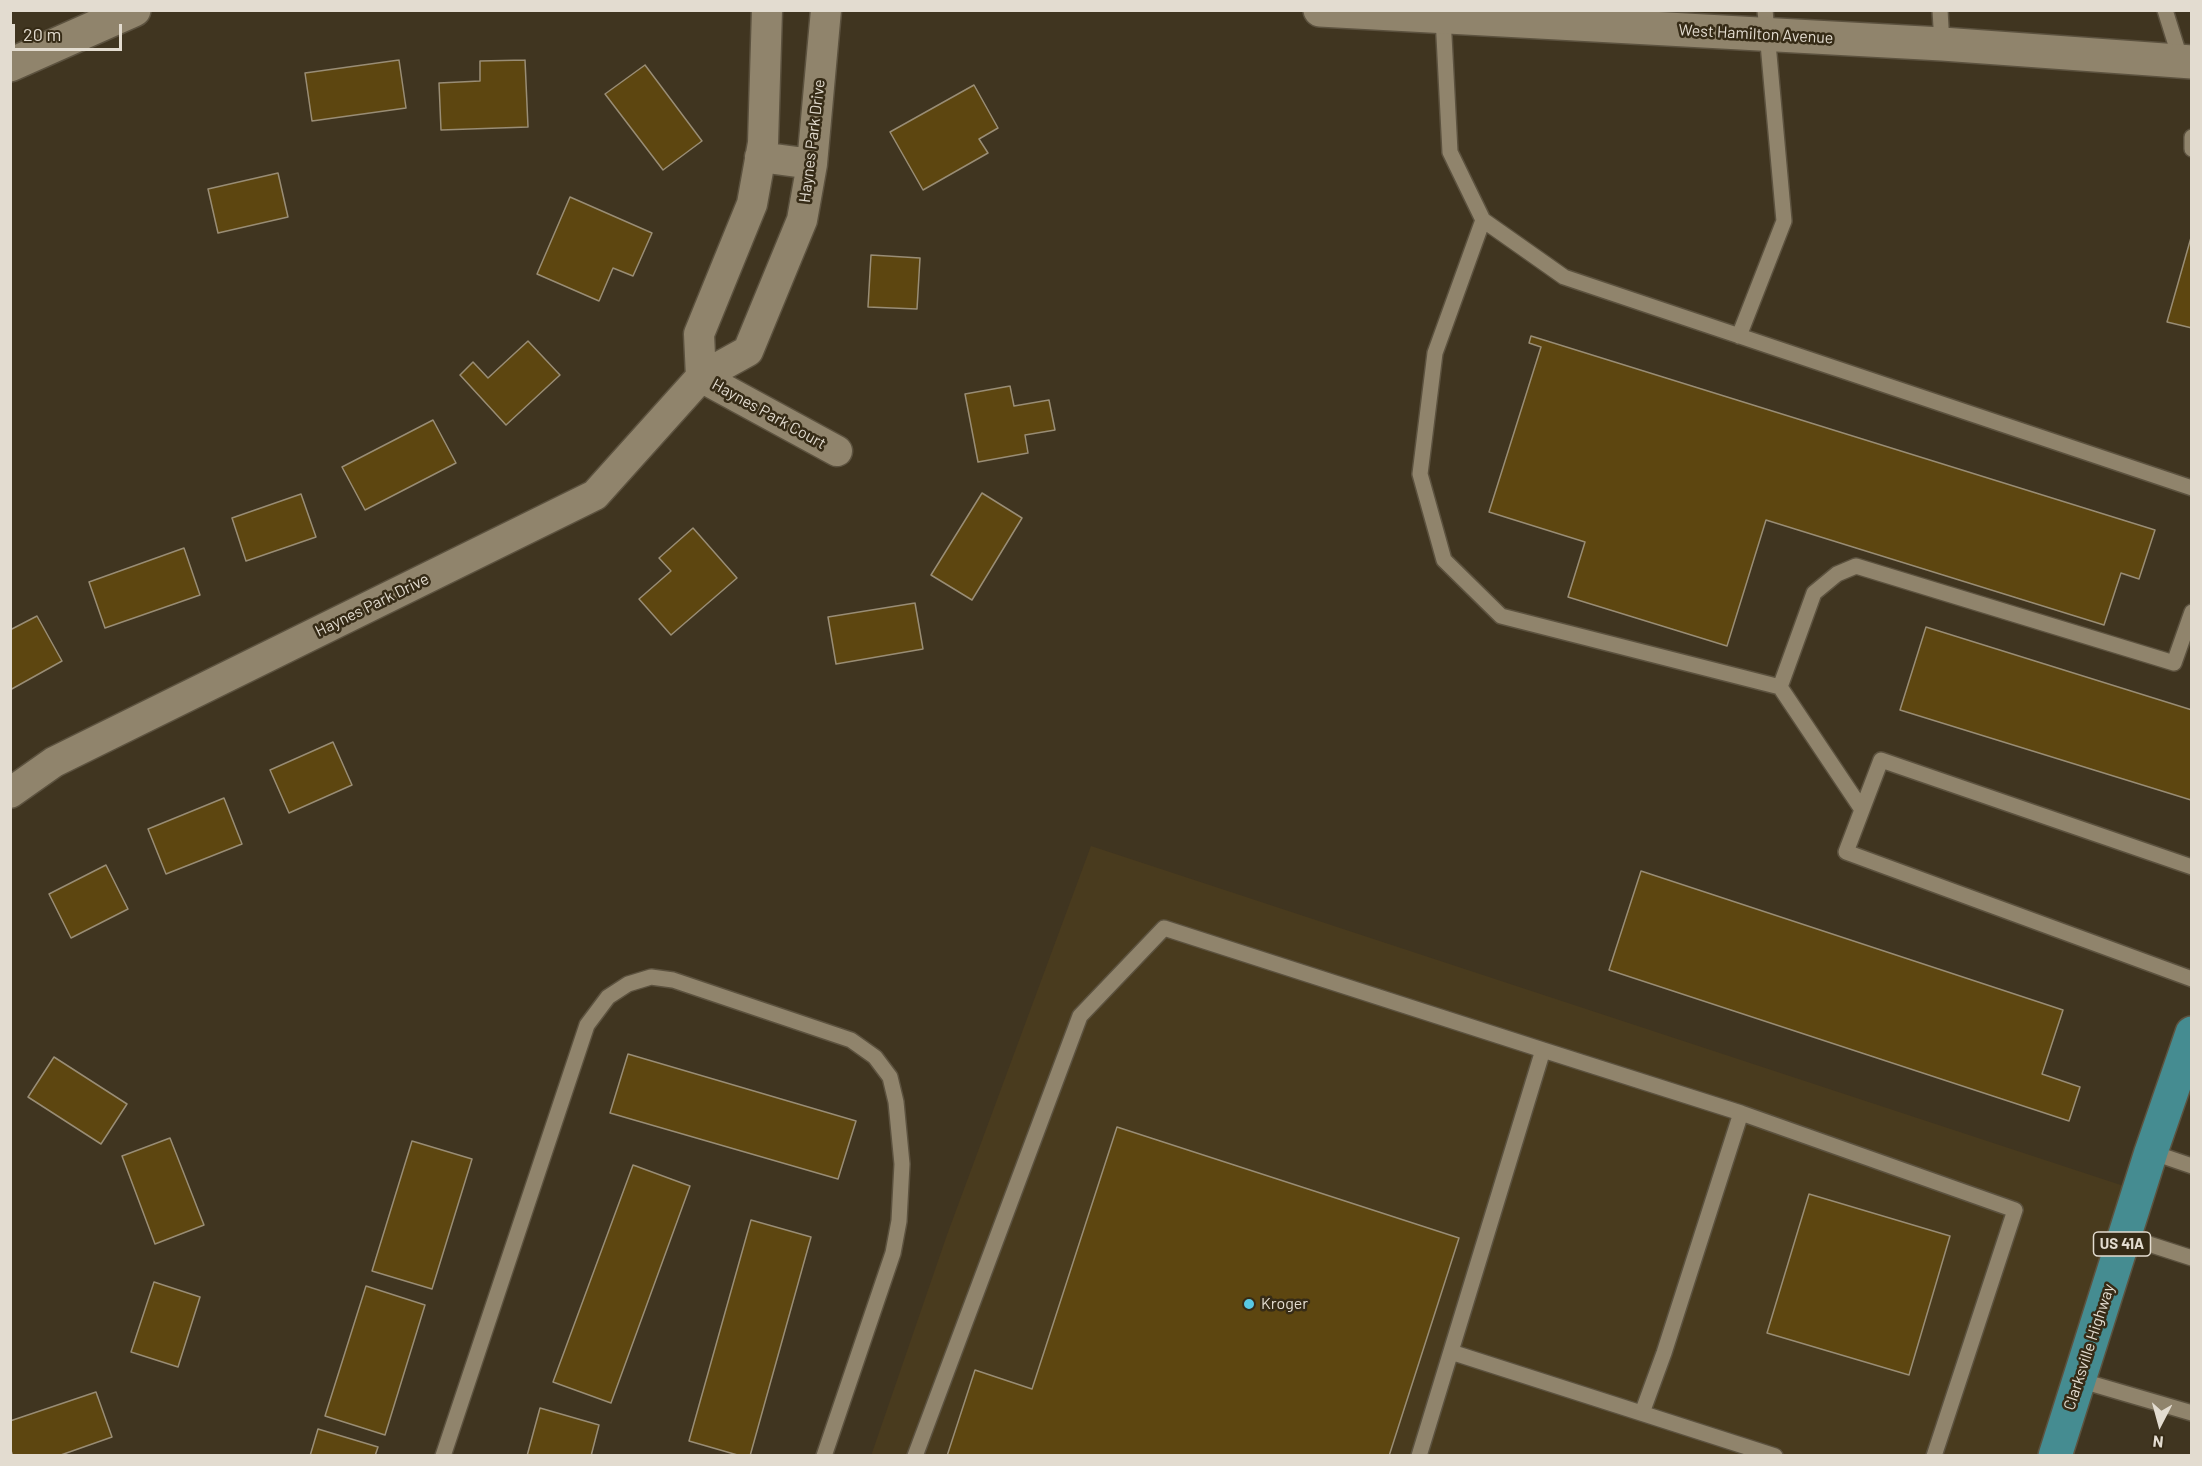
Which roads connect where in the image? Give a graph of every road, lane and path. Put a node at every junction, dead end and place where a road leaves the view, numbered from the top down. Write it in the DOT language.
graph roads {
  1 [pos="134,10"];
  2 [pos="767,10"];
  3 [pos="826,10"];
  4 [pos="1320,10"];
  5 [pos="1940,10"];
  6 [pos="2165,10"];
  7 [pos="1443,17"];
  8 [pos="1766,23"];
  9 [pos="1942,44"];
  10 [pos="2186,62"];
  11 [pos="10,65"];
  12 [pos="2192,137"];
  13 [pos="2192,149"];
  14 [pos="760,157"];
  15 [pos="812,164"];
  16 [pos="1484,220"];
  17 [pos="1739,336"];
  18 [pos="700,377"];
  19 [pos="837,451"];
  20 [pos="2192,488"];
  21 [pos="2192,612"];
  22 [pos="1780,687"];
  23 [pos="10,793"];
  24 [pos="1861,808"];
  25 [pos="2192,867"];
  26 [pos="2192,979"];
  27 [pos="2192,1033"];
  28 [pos="1543,1050"];
  29 [pos="1741,1113"];
  30 [pos="2151,1152"];
  31 [pos="2192,1166"];
  32 [pos="2124,1236"];
  33 [pos="2192,1258"];
  34 [pos="1450,1352"];
  35 [pos="2079,1380"];
  36 [pos="1642,1413"];
  37 [pos="2192,1413"];
  38 [pos="443,1455"];
  39 [pos="824,1455"];
  40 [pos="915,1455"];
  41 [pos="1419,1455"];
  42 [pos="1775,1455"];
  43 [pos="1934,1455"];
  44 [pos="2055,1455"];
  1 -- 11 [label="street"];
  2 -- 14 [label="street"];
  3 -- 15 [label="street, Haynes Park Drive"];
  4 -- 7 [label="street, West Hamilton Avenue"];
  5 -- 9 [label="lane"];
  6 -- 10 [label="lane"];
  7 -- 8 [label="street, West Hamilton Avenue"];
  7 -- 16 [label="lane"];
  8 -- 9 [label="street, West Hamilton Avenue"];
  8 -- 17 [label="lane"];
  9 -- 10 [label="street, West Hamilton Avenue"];
  12 -- 13 [label="lane"];
  14 -- 15 [label="street"];
  14 -- 18 [label="street"];
  15 -- 18 [label="street, Haynes Park Drive"];
  16 -- 17 [label="lane"];
  16 -- 22 [label="lane"];
  17 -- 20 [label="lane"];
  18 -- 19 [label="street, Haynes Park Court"];
  18 -- 23 [label="street, Haynes Park Drive"];
  21 -- 22 [label="lane"];
  22 -- 24 [label="lane"];
  24 -- 25 [label="lane"];
  24 -- 26 [label="lane"];
  27 -- 30 [label="main road, Clarksville Highway / US 41A"];
  28 -- 29 [label="lane"];
  28 -- 34 [label="lane"];
  28 -- 40 [label="lane"];
  29 -- 36 [label="lane"];
  29 -- 43 [label="lane"];
  30 -- 31 [label="lane"];
  30 -- 32 [label="main road, Clarksville Highway / US 41A"];
  32 -- 33 [label="lane"];
  32 -- 35 [label="main road, Clarksville Highway / US 41A"];
  34 -- 36 [label="lane"];
  34 -- 41 [label="lane"];
  35 -- 37 [label="lane"];
  35 -- 44 [label="main road, Clarksville Highway / US 41A"];
  36 -- 42 [label="lane"];
  38 -- 39 [label="lane"];
}
